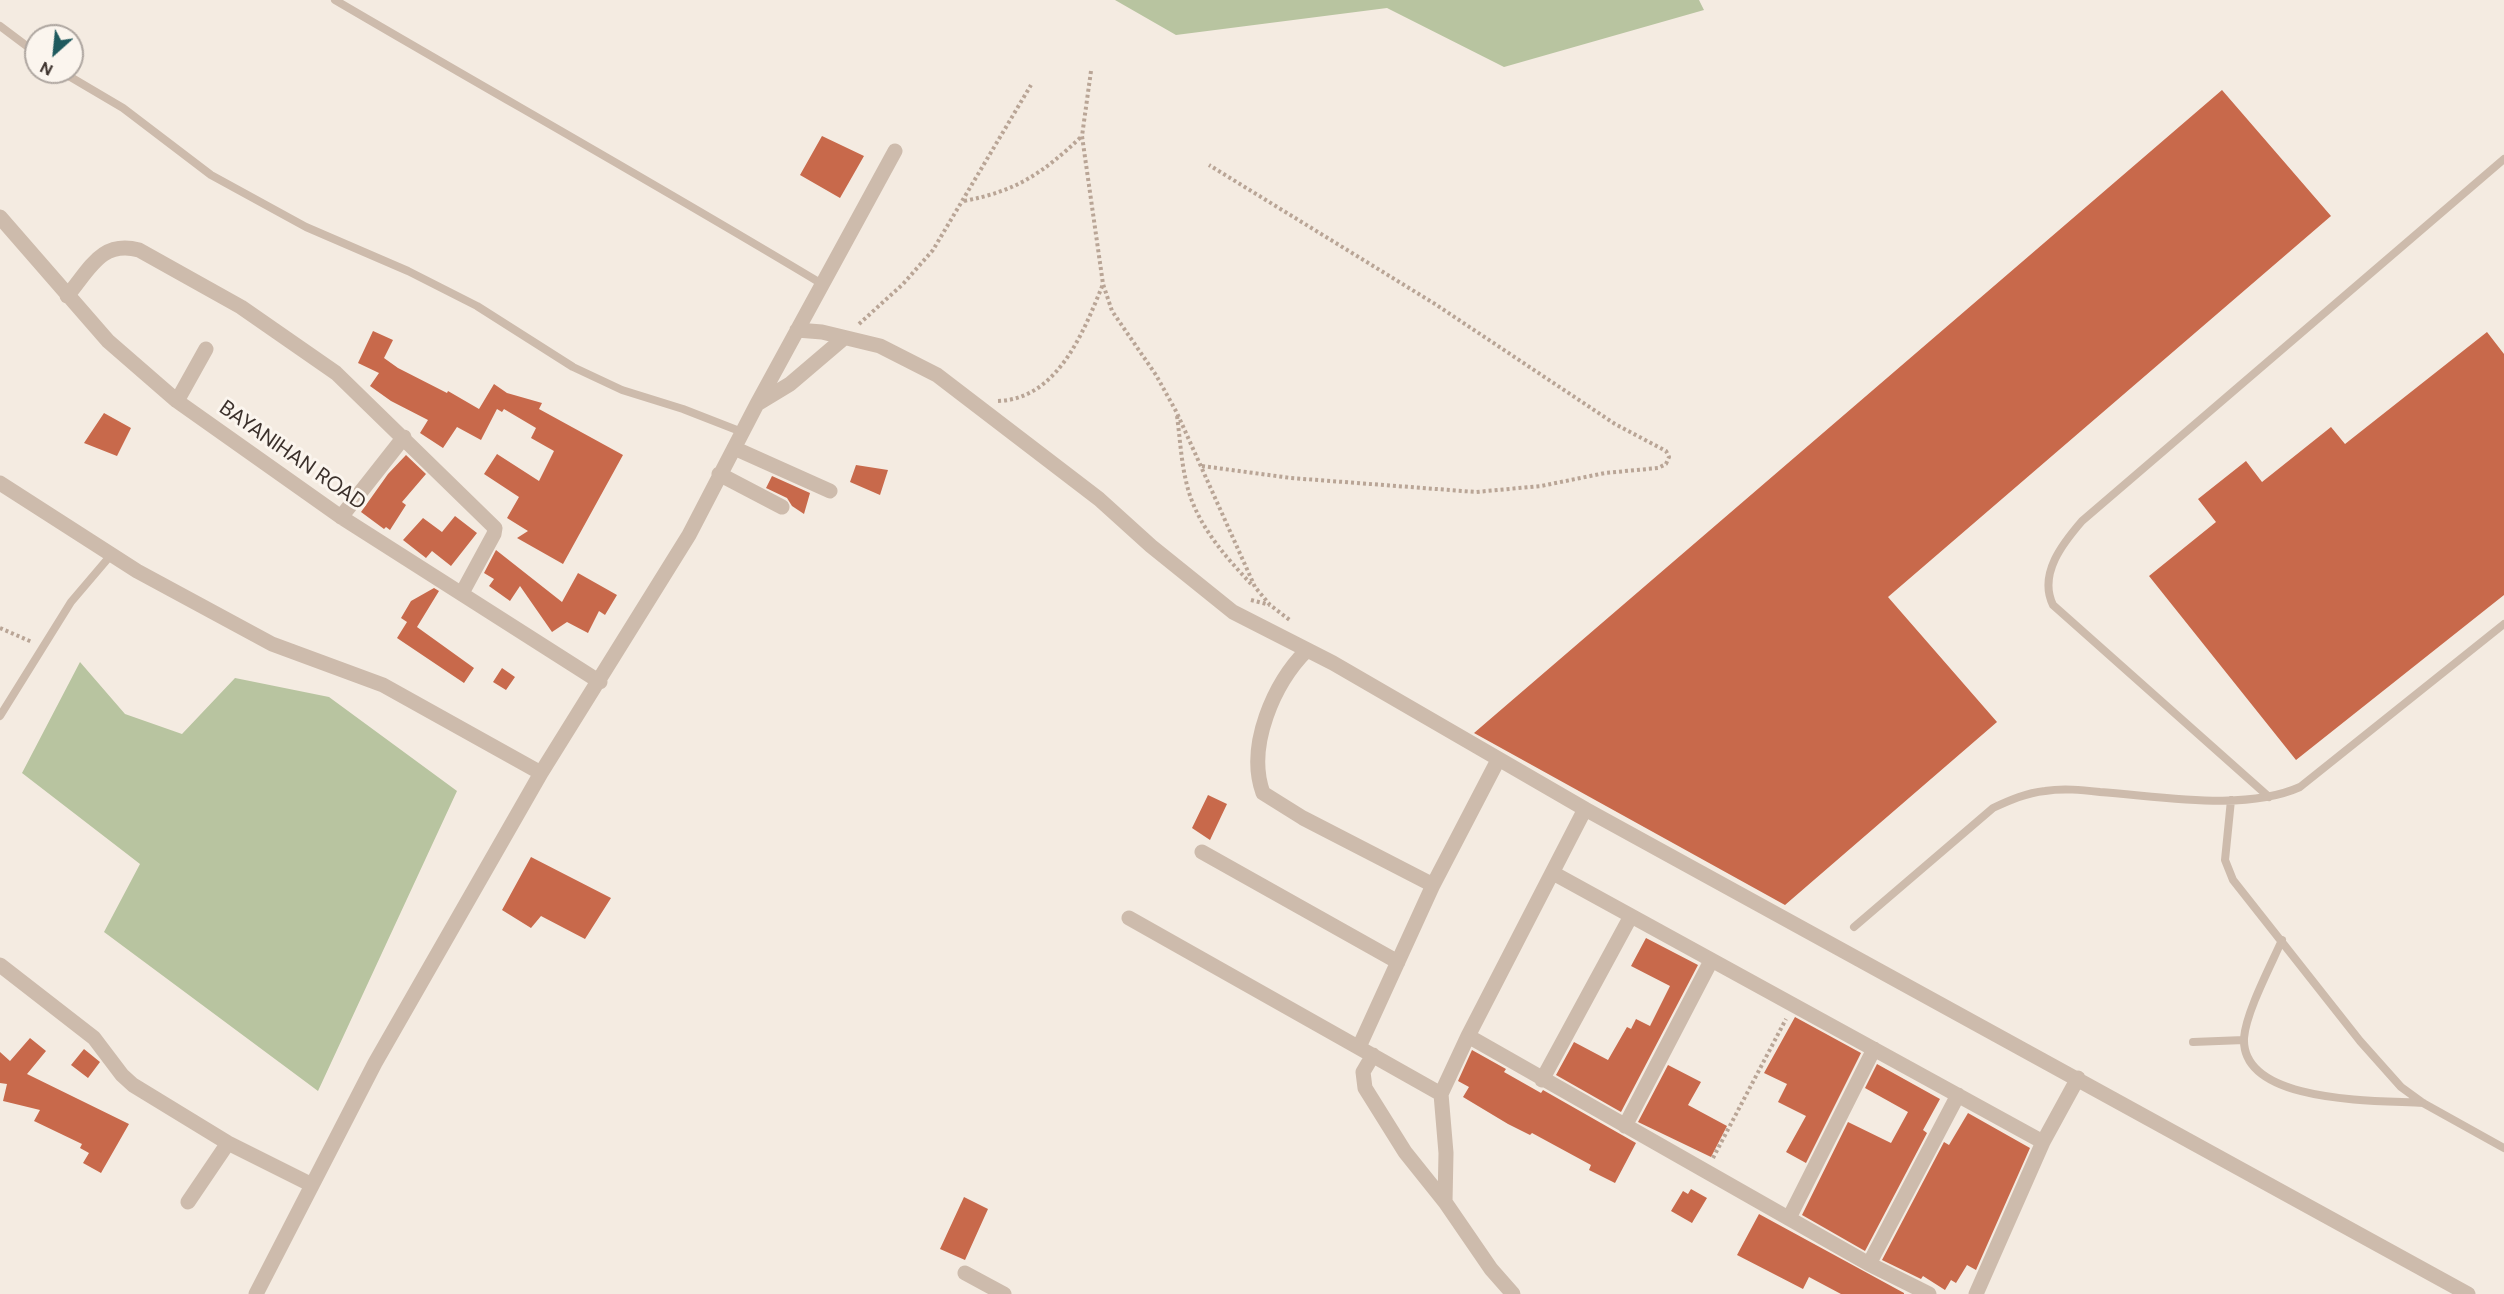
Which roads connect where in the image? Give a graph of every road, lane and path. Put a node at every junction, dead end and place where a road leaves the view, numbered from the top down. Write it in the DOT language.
graph roads {
  1 [pos="335,0"];
  2 [pos="0,26"];
  3 [pos="24,44"];
  4 [pos="1091,71"];
  5 [pos="82,84"];
  6 [pos="1031,85"];
  7 [pos="1082,136"];
  8 [pos="895,151"];
  9 [pos="2504,159"];
  10 [pos="1209,165"];
  11 [pos="964,201"];
  12 [pos="0,218"];
  13 [pos="822,284"];
  14 [pos="1103,284"];
  15 [pos="67,296"];
  16 [pos="797,330"];
  17 [pos="844,338"];
  18 [pos="206,349"];
  19 [pos="177,401"];
  20 [pos="974,401"];
  21 [pos="757,404"];
  22 [pos="1177,413"];
  23 [pos="742,432"];
  24 [pos="404,437"];
  25 [pos="734,447"];
  26 [pos="1202,466"];
  27 [pos="719,474"];
  28 [pos="0,483"];
  29 [pos="830,491"];
  30 [pos="7,494"];
  31 [pos="782,507"];
  32 [pos="341,517"];
  33 [pos="111,555"];
  34 [pos="1255,588"];
  35 [pos="462,593"];
  36 [pos="2504,624"];
  37 [pos="0,628"];
  38 [pos="44,646"];
  39 [pos="1307,650"];
  40 [pos="600,682"];
  41 [pos="0,716"];
  42 [pos="1498,760"];
  43 [pos="541,773"];
  44 [pos="2269,797"];
  45 [pos="2231,800"];
  46 [pos="1585,809"];
  47 [pos="1202,852"];
  48 [pos="1553,873"];
  49 [pos="1433,885"];
  50 [pos="1631,916"];
  51 [pos="1129,918"];
  52 [pos="1854,927"];
  53 [pos="2282,940"];
  54 [pos="1711,961"];
  55 [pos="1398,962"];
  56 [pos="0,965"];
  57 [pos="1794,1003"];
  58 [pos="1468,1036"];
  59 [pos="2244,1040"];
  60 [pos="2193,1042"];
  61 [pos="1359,1047"];
  62 [pos="1874,1049"];
  63 [pos="1373,1055"];
  64 [pos="2078,1078"];
  65 [pos="1542,1080"];
  66 [pos="1441,1094"];
  67 [pos="1958,1095"];
  68 [pos="2423,1103"];
  69 [pos="1624,1126"];
  70 [pos="2043,1142"];
  71 [pos="228,1143"];
  72 [pos="2504,1148"];
  73 [pos="1707,1170"];
  74 [pos="312,1185"];
  75 [pos="188,1202"];
  76 [pos="1445,1202"];
  77 [pos="1789,1218"];
  78 [pos="1869,1264"];
  79 [pos="964,1273"];
  80 [pos="1001,1293"];
  81 [pos="256,1294"];
  82 [pos="1513,1294"];
  83 [pos="1929,1294"];
  84 [pos="1976,1294"];
  85 [pos="2468,1294"];
  1 -- 13 [label="lane"];
  2 -- 3 [label="lane"];
  4 -- 7 [label="path"];
  5 -- 23 [label="lane"];
  6 -- 11 [label="path"];
  7 -- 11 [label="path"];
  7 -- 14 [label="path"];
  8 -- 13 [label="street"];
  9 -- 44 [label="lane"];
  10 -- 26 [label="path"];
  11 -- 17 [label="path"];
  12 -- 15 [label="street, BAYANIHAN ROAD"];
  13 -- 16 [label="street"];
  14 -- 20 [label="path"];
  14 -- 22 [label="path"];
  15 -- 19 [label="street, BAYANIHAN ROAD"];
  15 -- 24 [label="street"];
  16 -- 17 [label="street"];
  16 -- 21 [label="street"];
  17 -- 20 [label="street"];
  17 -- 21 [label="street"];
  18 -- 19 [label="street"];
  19 -- 32 [label="street, BAYANIHAN ROAD"];
  20 -- 39 [label="street"];
  21 -- 23 [label="street"];
  22 -- 26 [label="path"];
  22 -- 34 [label="path"];
  23 -- 25 [label="street"];
  24 -- 32 [label="street"];
  24 -- 35 [label="street"];
  25 -- 27 [label="street"];
  25 -- 29 [label="street"];
  26 -- 34 [label="path"];
  27 -- 31 [label="street"];
  27 -- 40 [label="street"];
  28 -- 30 [label="street"];
  30 -- 33 [label="street"];
  32 -- 35 [label="street, BAYANIHAN ROAD"];
  33 -- 38 [label="lane"];
  33 -- 43 [label="street"];
  34 -- 39 [label="path"];
  35 -- 40 [label="street, BAYANIHAN ROAD"];
  36 -- 44 [label="lane"];
  37 -- 38 [label="path"];
  38 -- 41 [label="lane"];
  39 -- 42 [label="street"];
  39 -- 49 [label="street"];
  40 -- 43 [label="street"];
  42 -- 46 [label="street"];
  42 -- 49 [label="street"];
  43 -- 74 [label="street"];
  44 -- 45 [label="lane"];
  45 -- 52 [label="lane"];
  45 -- 53 [label="lane"];
  46 -- 48 [label="street"];
  46 -- 64 [label="street"];
  47 -- 55 [label="street"];
  48 -- 50 [label="street"];
  48 -- 58 [label="street"];
  49 -- 55 [label="street"];
  50 -- 54 [label="street"];
  50 -- 65 [label="street"];
  51 -- 61 [label="street"];
  53 -- 59 [label="lane"];
  53 -- 68 [label="lane"];
  54 -- 57 [label="street"];
  54 -- 69 [label="street"];
  55 -- 61 [label="street"];
  56 -- 71 [label="street"];
  57 -- 62 [label="street"];
  57 -- 73 [label="path"];
  58 -- 65 [label="street"];
  58 -- 66 [label="street"];
  59 -- 60 [label="lane"];
  59 -- 68 [label="lane"];
  61 -- 63 [label="street"];
  62 -- 67 [label="street"];
  62 -- 77 [label="street"];
  63 -- 66 [label="street"];
  63 -- 76 [label="street"];
  64 -- 70 [label="street"];
  64 -- 85 [label="street"];
  65 -- 69 [label="street"];
  66 -- 76 [label="street"];
  67 -- 70 [label="street"];
  67 -- 78 [label="street"];
  68 -- 72 [label="lane"];
  69 -- 73 [label="street"];
  70 -- 84 [label="street"];
  71 -- 74 [label="street"];
  71 -- 75 [label="street"];
  73 -- 77 [label="street"];
  74 -- 81 [label="street"];
  76 -- 82 [label="street"];
  77 -- 78 [label="street"];
  78 -- 83 [label="street"];
  79 -- 80 [label="street"];
}
